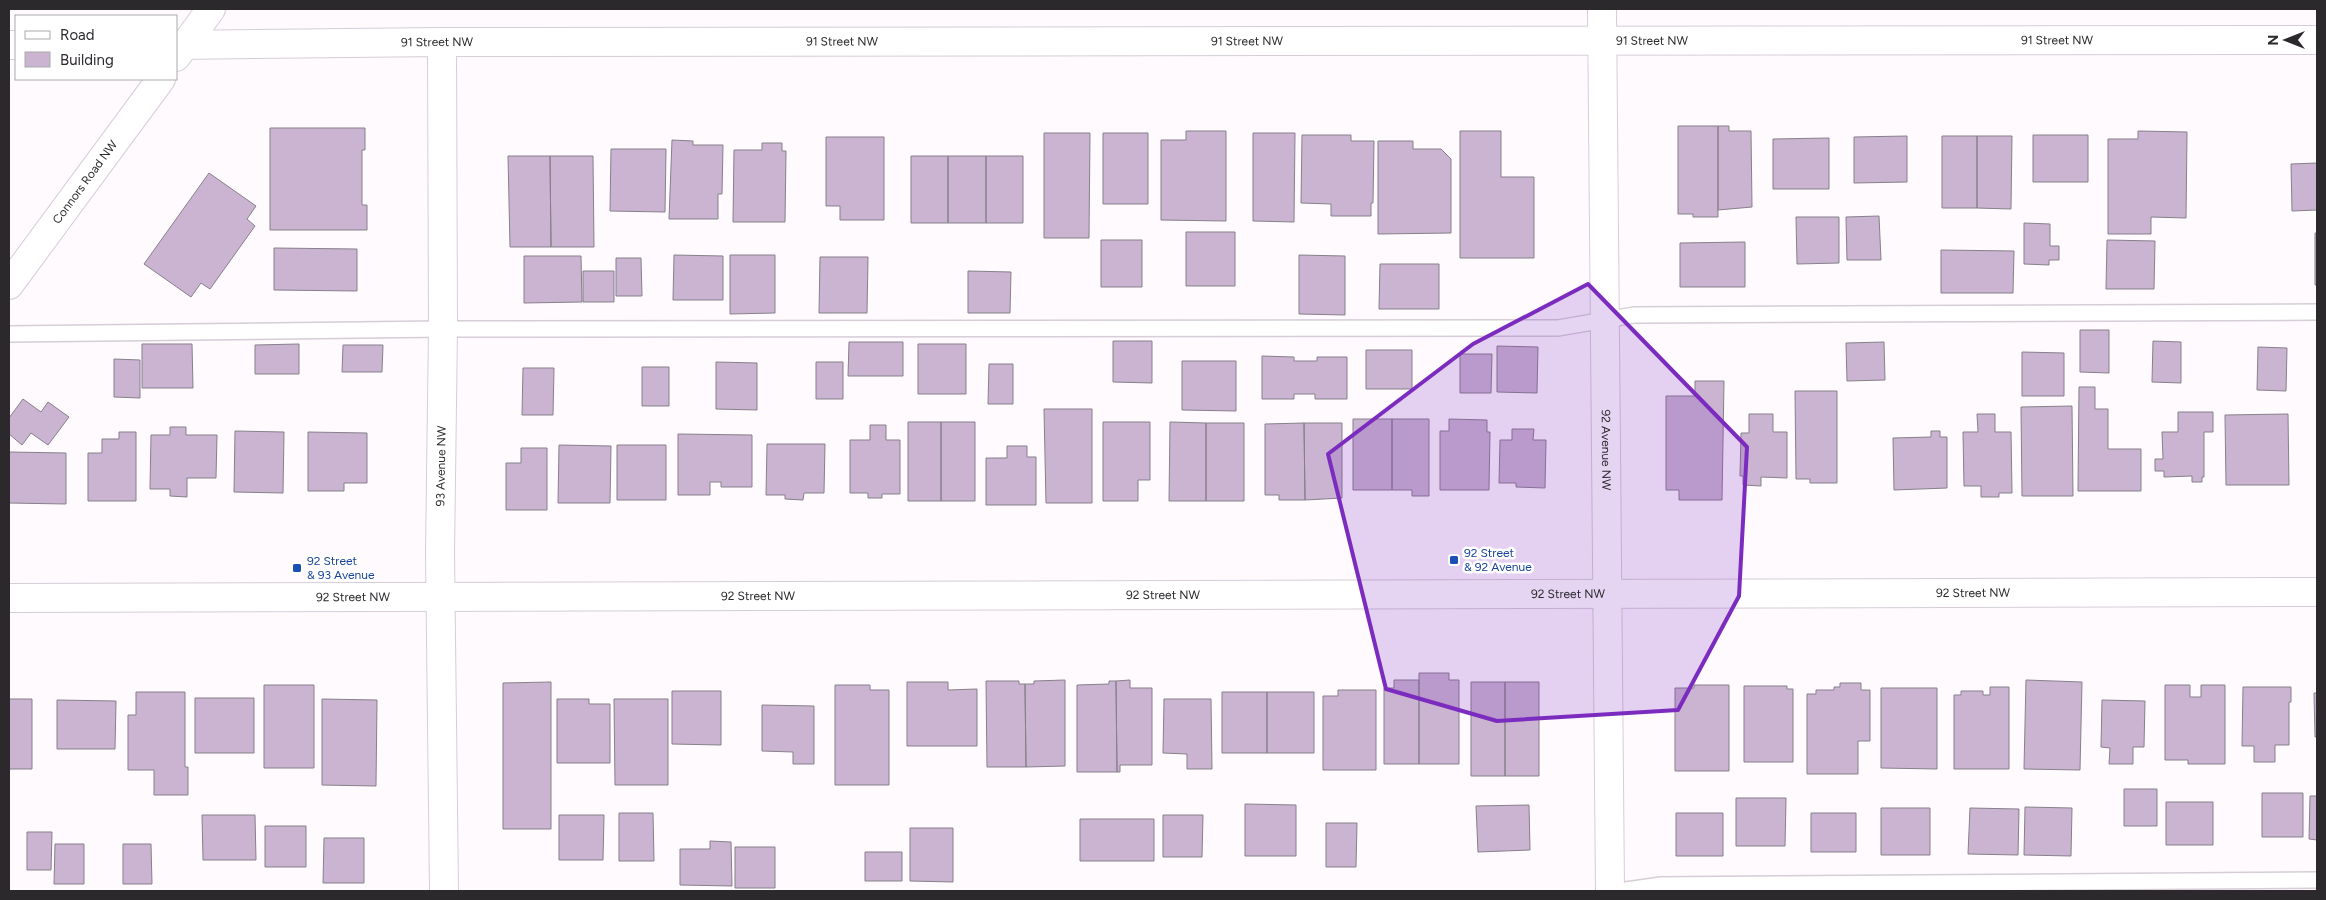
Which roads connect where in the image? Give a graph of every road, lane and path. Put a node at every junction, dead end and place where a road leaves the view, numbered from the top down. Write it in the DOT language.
graph roads {
  1 [pos="211,9"];
  2 [pos="1602,9"];
  3 [pos="1602,40"];
  4 [pos="2317,40"];
  5 [pos="442,42"];
  6 [pos="179,49"];
  7 [pos="160,80"];
  8 [pos="9,285"];
  9 [pos="2317,312"];
  10 [pos="1605,321"];
  11 [pos="443,330"];
  12 [pos="9,334"];
  13 [pos="2317,592"];
  14 [pos="1607,594"];
  15 [pos="442,596"];
  16 [pos="9,598"];
  17 [pos="2317,880"];
  18 [pos="444,891"];
  19 [pos="1610,891"];
  20 [pos="1619,891"];
  1 -- 6 [label="street"];
  2 -- 3 [label="street, 92 Avenue NW"];
  3 -- 4 [label="street, 91 Street NW"];
  3 -- 5 [label="street, 91 Street NW"];
  3 -- 10 [label="street, 92 Avenue NW"];
  5 -- 6 [label="street, 91 Street NW"];
  5 -- 11 [label="street, 93 Avenue NW"];
  7 -- 8 [label="street, Connors Road NW"];
  9 -- 10 [label="lane"];
  10 -- 11 [label="lane"];
  10 -- 14 [label="street, 92 Avenue NW"];
  11 -- 12 [label="lane"];
  11 -- 15 [label="street, 93 Avenue NW"];
  13 -- 14 [label="street, 92 Street NW"];
  14 -- 15 [label="street, 92 Street NW"];
  14 -- 19 [label="street, 92 Avenue NW"];
  15 -- 16 [label="street, 92 Street NW"];
  15 -- 18 [label="street, 93 Avenue NW"];
  17 -- 20 [label="lane"];
}
